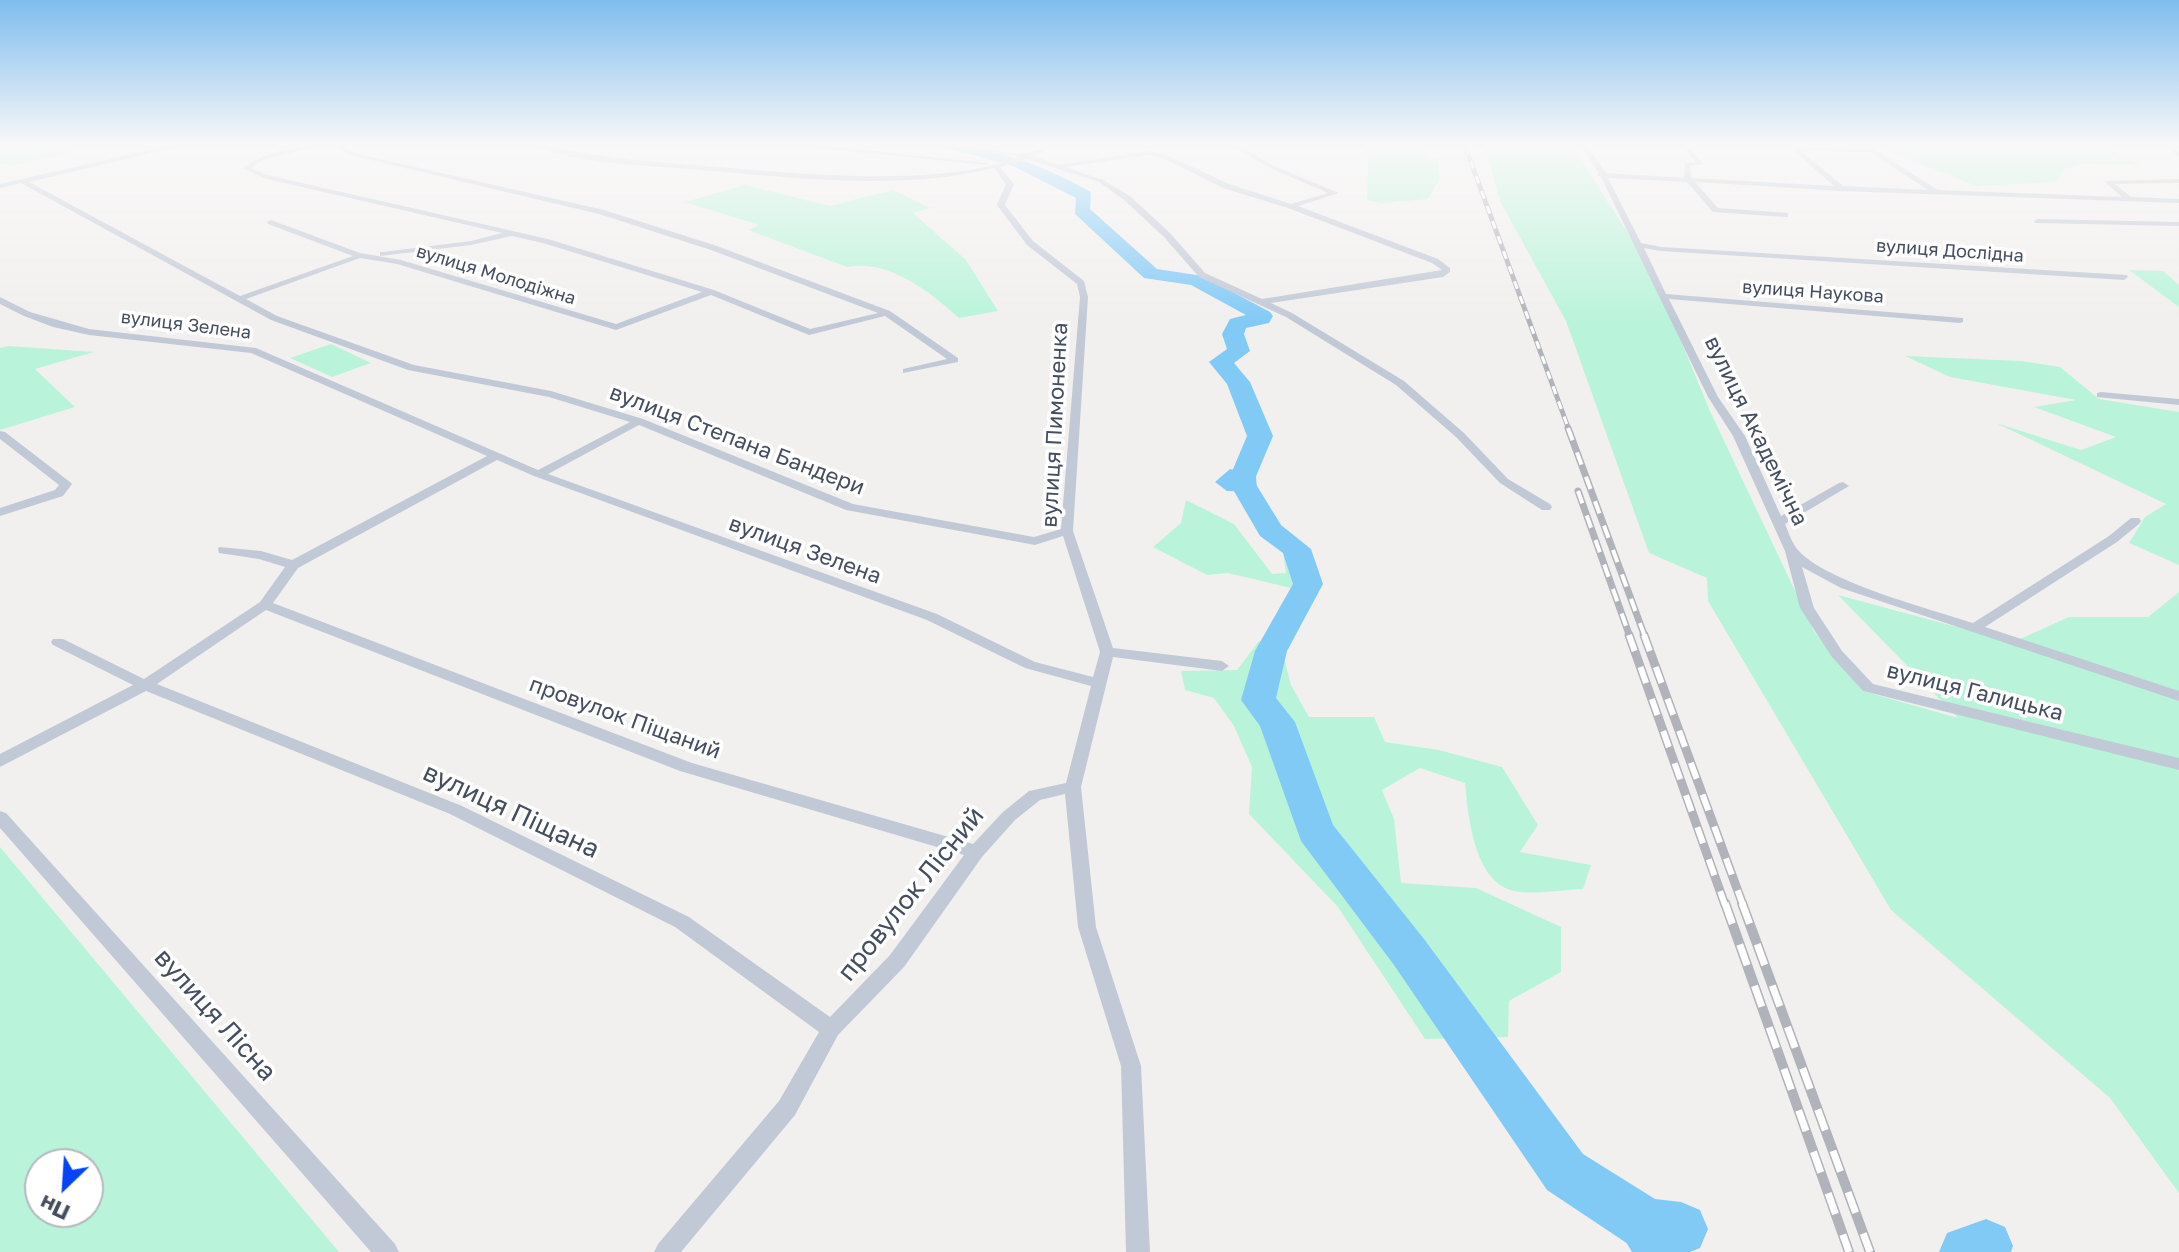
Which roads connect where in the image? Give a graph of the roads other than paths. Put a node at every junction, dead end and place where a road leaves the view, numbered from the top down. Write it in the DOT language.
graph roads {
  1 [pos="66,204"];
  2 [pos="386,204"];
  3 [pos="568,204"];
  4 [pos="1001,204"];
  5 [pos="1134,204"];
  6 [pos="1286,204"];
  7 [pos="1296,204"];
  8 [pos="1617,204"];
  9 [pos="1712,204"];
  10 [pos="1291,206"];
  11 [pos="1785,215"];
  12 [pos="2038,221"];
  13 [pos="271,222"];
  14 [pos="2179,224"];
  15 [pos="512,233"];
  16 [pos="1639,248"];
  17 [pos="416,250"];
  18 [pos="361,256"];
  19 [pos="398,262"];
  20 [pos="2120,278"];
  21 [pos="711,292"];
  22 [pos="1664,296"];
  23 [pos="242,298"];
  24 [pos="0,300"];
  25 [pos="1263,302"];
  26 [pos="887,313"];
  27 [pos="1960,320"];
  28 [pos="907,371"];
  29 [pos="2101,395"];
  30 [pos="2179,402"];
  31 [pos="639,421"];
  32 [pos="1,434"];
  33 [pos="496,456"];
  34 [pos="538,474"];
  35 [pos="1843,486"];
  36 [pos="1546,507"];
  37 [pos="0,512"];
  38 [pos="2135,521"];
  39 [pos="1777,523"];
  40 [pos="1067,531"];
  41 [pos="224,550"];
  42 [pos="1791,551"];
  43 [pos="293,565"];
  44 [pos="265,605"];
  45 [pos="1977,626"];
  46 [pos="58,642"];
  47 [pos="1107,652"];
  48 [pos="1222,666"];
  49 [pos="1099,683"];
  50 [pos="145,685"];
  51 [pos="2179,696"];
  52 [pos="0,761"];
  53 [pos="2179,764"];
  54 [pos="1073,787"];
  55 [pos="0,817"];
  56 [pos="976,852"];
  57 [pos="831,1029"];
  58 [pos="387,1252"];
  59 [pos="666,1252"];
  60 [pos="1138,1252"];
  1 -- 23 [label="street, вулиця Степана Бандери"];
  2 -- 15 [label="street"];
  3 -- 26 [label="street"];
  4 -- 40 [label="street, вулиця Пимоненка"];
  5 -- 25 [label="street"];
  6 -- 10 [label="street"];
  7 -- 10 [label="street"];
  8 -- 16 [label="street, вулиця Академічна"];
  9 -- 11 [label="street"];
  10 -- 25 [label="street"];
  12 -- 14 [label="street"];
  13 -- 18 [label="street, вулиця Молодіжна"];
  15 -- 17 [label="street"];
  15 -- 21 [label="street"];
  16 -- 20 [label="street, вулиця Дослідна"];
  16 -- 22 [label="street, вулиця Академічна"];
  17 -- 18 [label="street"];
  17 -- 19 [label="street"];
  18 -- 19 [label="street, вулиця Молодіжна"];
  18 -- 23 [label="street"];
  19 -- 21 [label="street, вулиця Молодіжна"];
  21 -- 26 [label="street"];
  22 -- 27 [label="street, вулиця Наукова"];
  22 -- 39 [label="street, вулиця Академічна"];
  23 -- 31 [label="street, вулиця Степана Бандери"];
  24 -- 33 [label="street, вулиця Зелена"];
  25 -- 36 [label="street"];
  26 -- 28 [label="street"];
  29 -- 30 [label="street"];
  31 -- 34 [label="street"];
  31 -- 40 [label="street, вулиця Степана Бандери"];
  32 -- 37 [label="street"];
  33 -- 34 [label="street, вулиця Зелена"];
  33 -- 43 [label="street"];
  34 -- 49 [label="street, вулиця Зелена"];
  35 -- 39 [label="street"];
  38 -- 45 [label="street"];
  39 -- 42 [label="street, вулиця Академічна"];
  40 -- 47 [label="street, вулиця Пимоненка"];
  41 -- 43 [label="street"];
  42 -- 45 [label="street, вулиця Академічна"];
  42 -- 53 [label="street, вулиця Галицька"];
  43 -- 44 [label="street"];
  44 -- 50 [label="street"];
  44 -- 56 [label="street, провулок Піщаний"];
  45 -- 51 [label="street, вулиця Академічна"];
  46 -- 50 [label="street, вулиця Піщана"];
  47 -- 48 [label="street"];
  47 -- 49 [label="street"];
  49 -- 54 [label="street"];
  50 -- 52 [label="street"];
  50 -- 57 [label="street, вулиця Піщана"];
  54 -- 56 [label="street, провулок Лісний"];
  54 -- 60 [label="street"];
  55 -- 58 [label="street, вулиця Лісна"];
  56 -- 57 [label="street, провулок Лісний"];
  57 -- 59 [label="street, провулок Лісний"];
}
